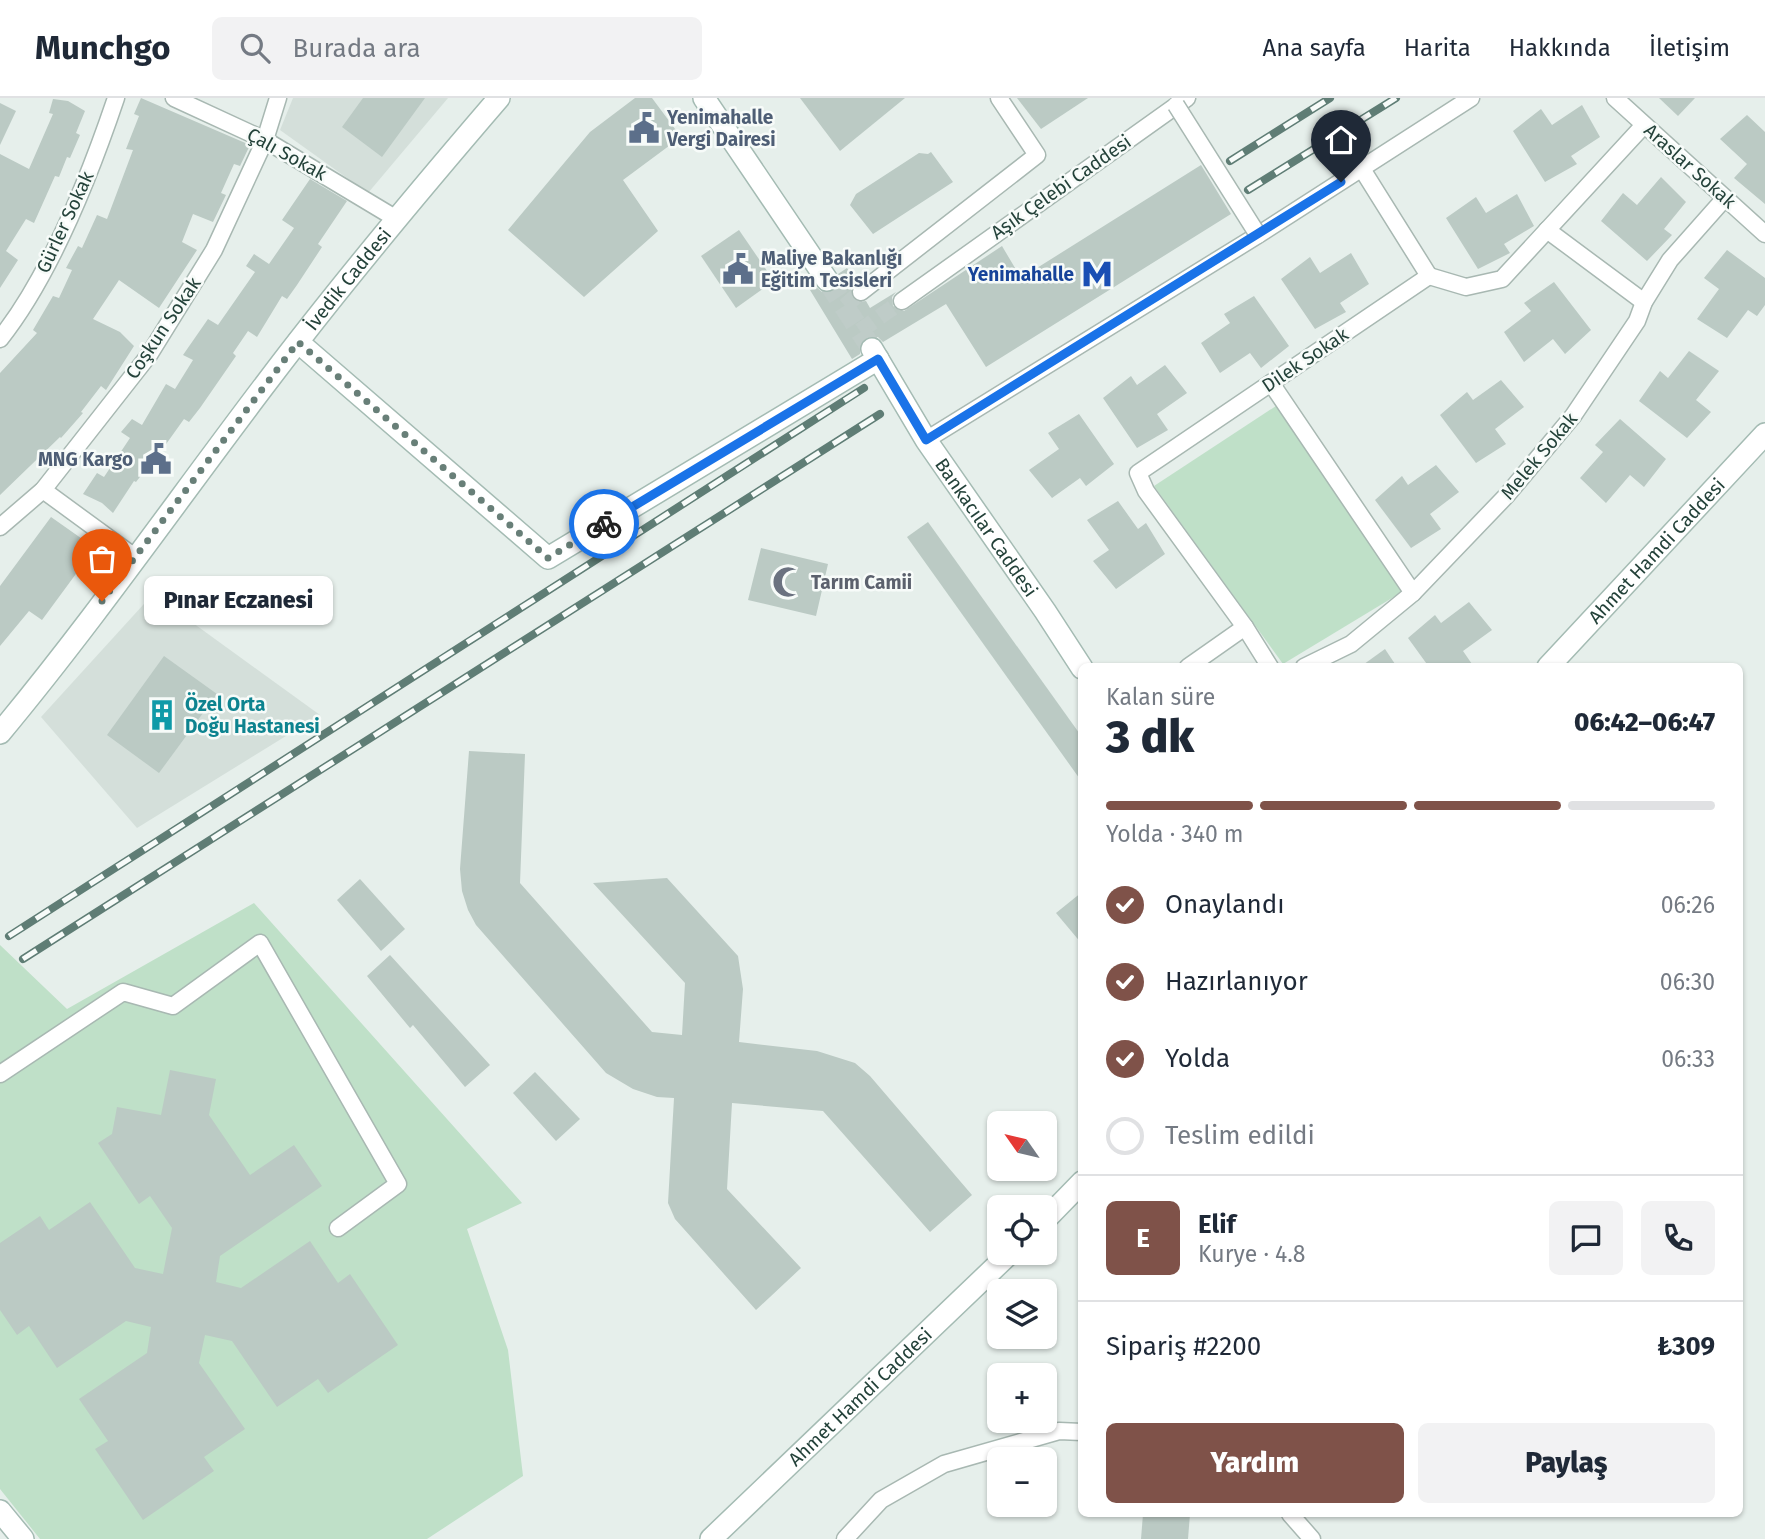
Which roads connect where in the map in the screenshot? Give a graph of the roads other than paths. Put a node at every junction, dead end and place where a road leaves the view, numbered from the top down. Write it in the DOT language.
graph roads {
  1 [pos="116,98"];
  2 [pos="174,98"];
  3 [pos="278,98"];
  4 [pos="499,98"];
  5 [pos="704,98"];
  6 [pos="999,98"];
  7 [pos="1471,98"];
  8 [pos="1615,98"];
  9 [pos="1182,102"];
  10 [pos="1644,125"];
  11 [pos="265,139"];
  12 [pos="1362,169"];
  13 [pos="1724,198"];
  14 [pos="395,218"];
  15 [pos="1547,230"];
  16 [pos="1765,234"];
  17 [pos="1258,235"];
  18 [pos="1429,276"];
  19 [pos="827,280"];
  20 [pos="861,292"];
  21 [pos="902,301"];
  22 [pos="1644,302"];
  23 [pos="0,339"];
  24 [pos="298,342"];
  25 [pos="1271,383"];
  26 [pos="1765,434"];
  27 [pos="926,440"];
  28 [pos="43,490"];
  29 [pos="0,527"];
  30 [pos="136,558"];
  31 [pos="1413,593"];
  32 [pos="1245,627"];
  33 [pos="1079,663"];
  34 [pos="1194,663"];
  35 [pos="1268,663"];
  36 [pos="1312,663"];
  37 [pos="1552,663"];
  38 [pos="0,733"];
  39 [pos="0,1074"];
  40 [pos="1078,1186"];
  41 [pos="1057,1208"];
  42 [pos="338,1227"];
  43 [pos="997,1265"];
  44 [pos="1078,1432"];
  45 [pos="0,1511"];
  46 [pos="1293,1517"];
  47 [pos="23,1539"];
  48 [pos="711,1539"];
  49 [pos="845,1539"];
  50 [pos="1312,1539"];
  1 -- 23 [label="street, Gürler Sokak"];
  2 -- 11 [label="street, Çalı Sokak"];
  3 -- 11 [label="street, Coşkun Sokak"];
  4 -- 14 [label="street, İvedik Caddesi"];
  5 -- 19 [label="street"];
  6 -- 20 [label="street"];
  7 -- 12 [label="street"];
  8 -- 10 [label="street, Araslar Sokak"];
  9 -- 17 [label="street, bridge"];
  9 -- 21 [label="street, Aşık Çelebi Caddesi"];
  10 -- 13 [label="street, Araslar Sokak"];
  10 -- 15 [label="street"];
  11 -- 14 [label="street, Çalı Sokak"];
  11 -- 28 [label="street, Coşkun Sokak"];
  12 -- 17 [label="street"];
  12 -- 18 [label="street"];
  13 -- 16 [label="street, Araslar Sokak"];
  13 -- 22 [label="street, Melek Sokak"];
  14 -- 24 [label="street, İvedik Caddesi"];
  15 -- 18 [label="street"];
  15 -- 22 [label="street"];
  17 -- 27 [label="street"];
  18 -- 25 [label="street, Dilek Sokak"];
  22 -- 31 [label="street, Melek Sokak"];
  24 -- 27 [label="street, Bankacılar Caddesi"];
  24 -- 30 [label="street, İvedik Caddesi"];
  25 -- 31 [label="street"];
  25 -- 32 [label="street, Dilek Sokak"];
  26 -- 37 [label="street, Ahmet Hamdi Caddesi"];
  27 -- 33 [label="street, Bankacılar Caddesi"];
  28 -- 29 [label="street, Coşkun Sokak"];
  28 -- 30 [label="street"];
  30 -- 38 [label="street, İvedik Caddesi"];
  31 -- 36 [label="street, Melek Sokak"];
  32 -- 34 [label="street"];
  32 -- 35 [label="street, Dilek Sokak"];
  39 -- 42 [label="street"];
  40 -- 41 [label="street"];
  43 -- 48 [label="street, Ahmet Hamdi Caddesi"];
  44 -- 49 [label="street"];
  45 -- 47 [label="street"];
  46 -- 50 [label="street"];
}
